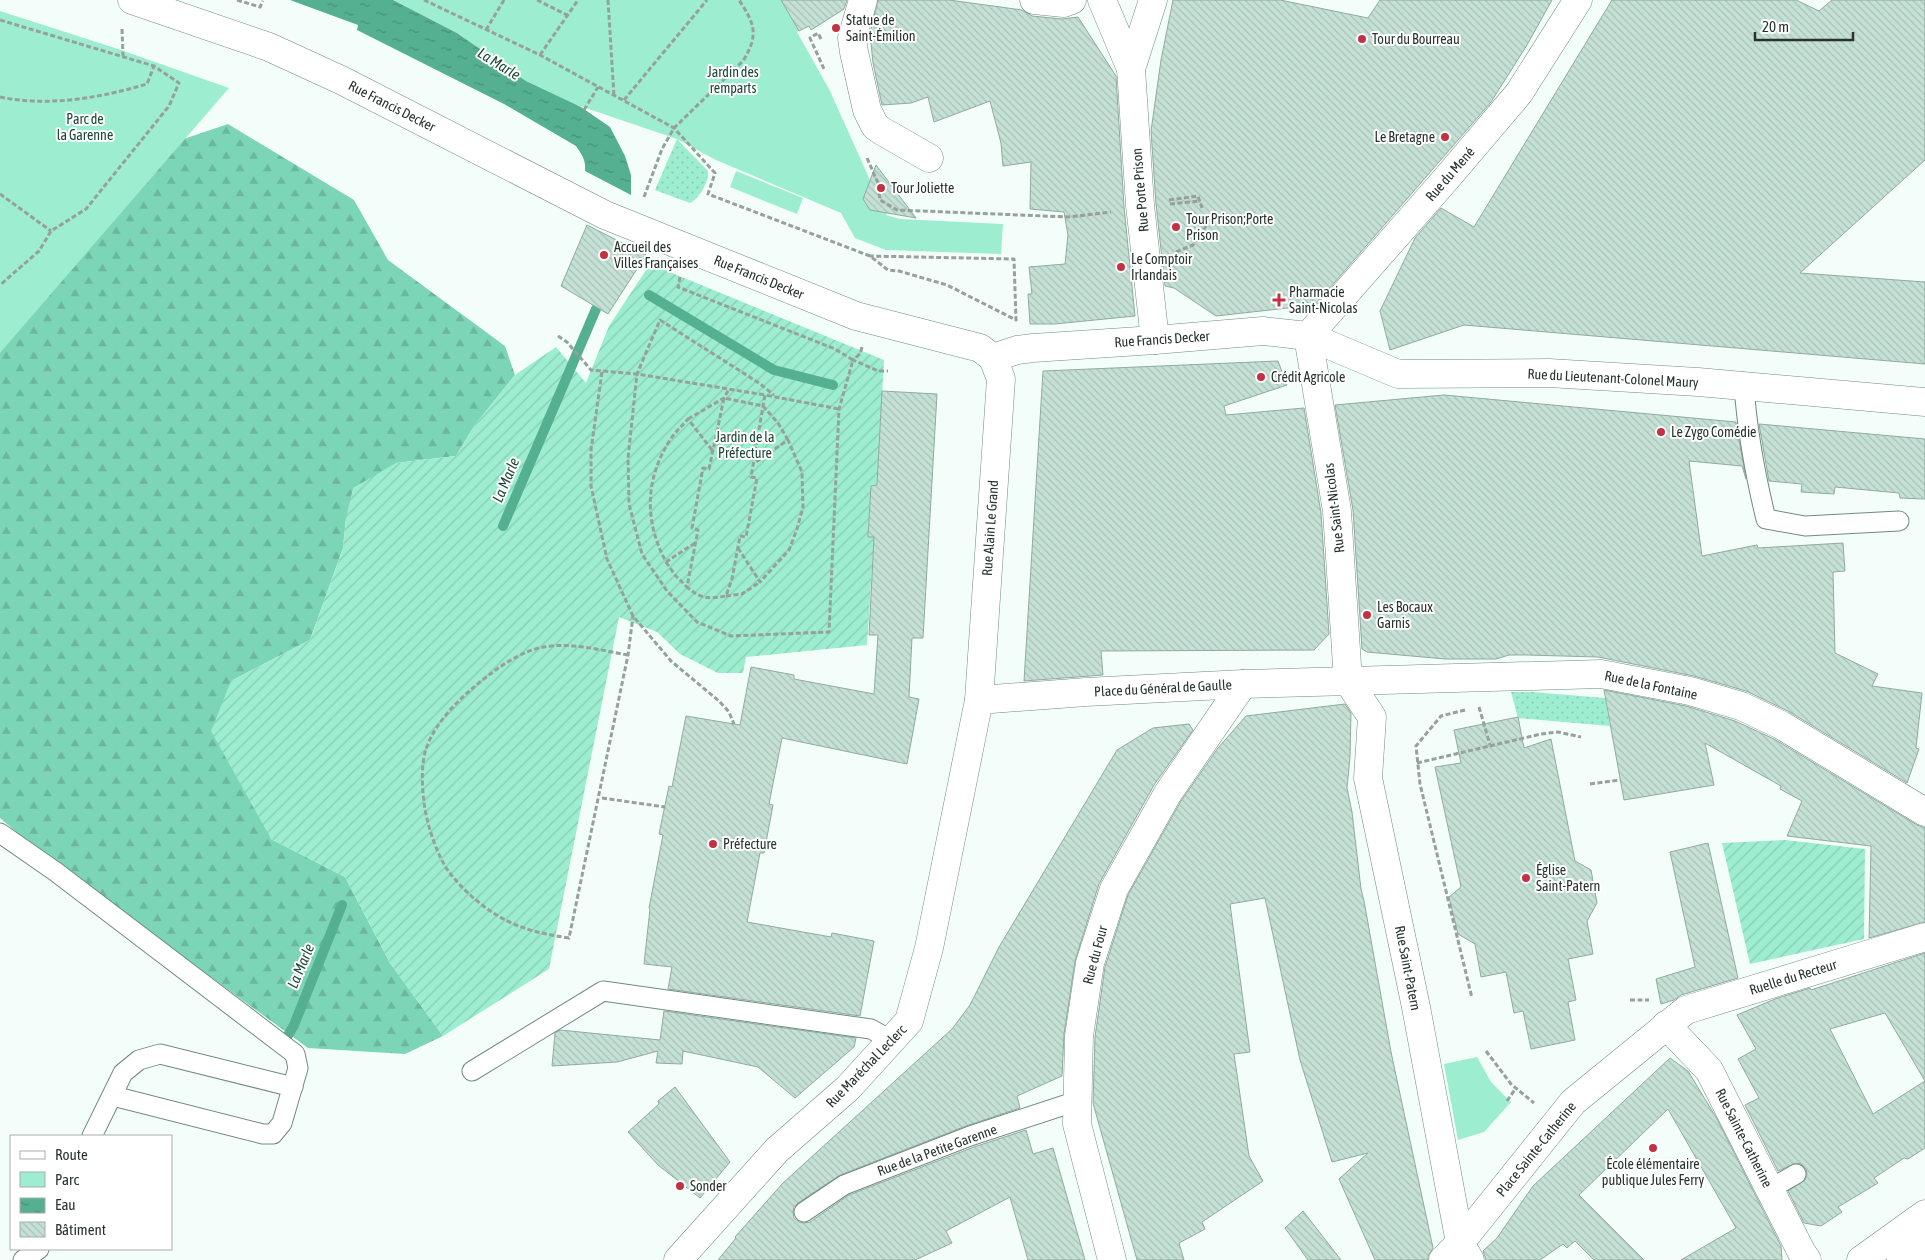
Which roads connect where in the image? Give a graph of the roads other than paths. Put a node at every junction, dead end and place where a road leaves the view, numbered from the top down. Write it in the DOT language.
graph roads {
  1 [pos="863,0"];
  2 [pos="1034,0"];
  3 [pos="1072,0"];
  4 [pos="1102,0"];
  5 [pos="1152,0"];
  6 [pos="1578,0"];
  7 [pos="127,12"];
  8 [pos="1131,69"];
  9 [pos="929,158"];
  10 [pos="1308,336"];
  11 [pos="1155,340"];
  12 [pos="992,358"];
  13 [pos="1744,385"];
  14 [pos="1925,402"];
  15 [pos="1899,521"];
  16 [pos="1348,681"];
  17 [pos="1243,684"];
  18 [pos="978,700"];
  19 [pos="1924,808"];
  20 [pos="0,833"];
  21 [pos="1925,938"];
  22 [pos="1666,1025"];
  23 [pos="892,1040"];
  24 [pos="472,1071"];
  25 [pos="292,1087"];
  26 [pos="114,1096"];
  27 [pos="1078,1101"];
  28 [pos="92,1135"];
  29 [pos="1796,1174"];
  30 [pos="1770,1190"];
  31 [pos="804,1212"];
  32 [pos="1925,1214"];
  33 [pos="1925,1243"];
  34 [pos="38,1250"];
  35 [pos="1457,1254"];
  36 [pos="23,1260"];
  37 [pos="678,1260"];
  38 [pos="1112,1260"];
  39 [pos="1807,1260"];
  40 [pos="1861,1260"];
  41 [pos="1900,1260"];
  1 -- 9 [label="street"];
  2 -- 3 [label="street"];
  4 -- 8 [label="street"];
  5 -- 8 [label="street"];
  6 -- 10 [label="street, Rue du Mené"];
  7 -- 12 [label="street, Rue Francis Decker"];
  8 -- 11 [label="street, Rue Porte Prison"];
  10 -- 11 [label="street, Rue Francis Decker"];
  10 -- 13 [label="street, Rue du Lieutenant-Colonel Maury"];
  10 -- 16 [label="street, Rue Saint-Nicolas"];
  11 -- 12 [label="street, Rue Francis Decker"];
  12 -- 18 [label="street, Rue Alain Le Grand"];
  13 -- 14 [label="street, Rue du Lieutenant-Colonel Maury"];
  13 -- 15 [label="lane"];
  16 -- 17 [label="street, Place du Général de Gaulle"];
  16 -- 19 [label="street, Rue de la Fontaine"];
  16 -- 35 [label="street, Rue Saint-Patern"];
  17 -- 18 [label="street, Place du Général de Gaulle"];
  17 -- 27 [label="street, Rue du Four"];
  18 -- 23 [label="street, Rue Maréchal Leclerc"];
  20 -- 25 [label="lane"];
  21 -- 22 [label="street, Ruelle du Recteur"];
  22 -- 30 [label="street, Rue Sainte-Catherine"];
  22 -- 35 [label="street, Place Sainte-Catherine"];
  23 -- 24 [label="lane"];
  23 -- 37 [label="street, Rue Maréchal Leclerc"];
  25 -- 26 [label="lane"];
  25 -- 26 [label="lane"];
  26 -- 28 [label="lane"];
  27 -- 31 [label="lane, Rue de la Petite Garenne"];
  27 -- 38 [label="street, Rue du Four"];
  29 -- 30 [label="lane"];
  30 -- 39 [label="street, Rue Sainte-Catherine"];
  32 -- 40 [label="street"];
  33 -- 41 [label="street"];
  34 -- 36 [label="lane"];
}
